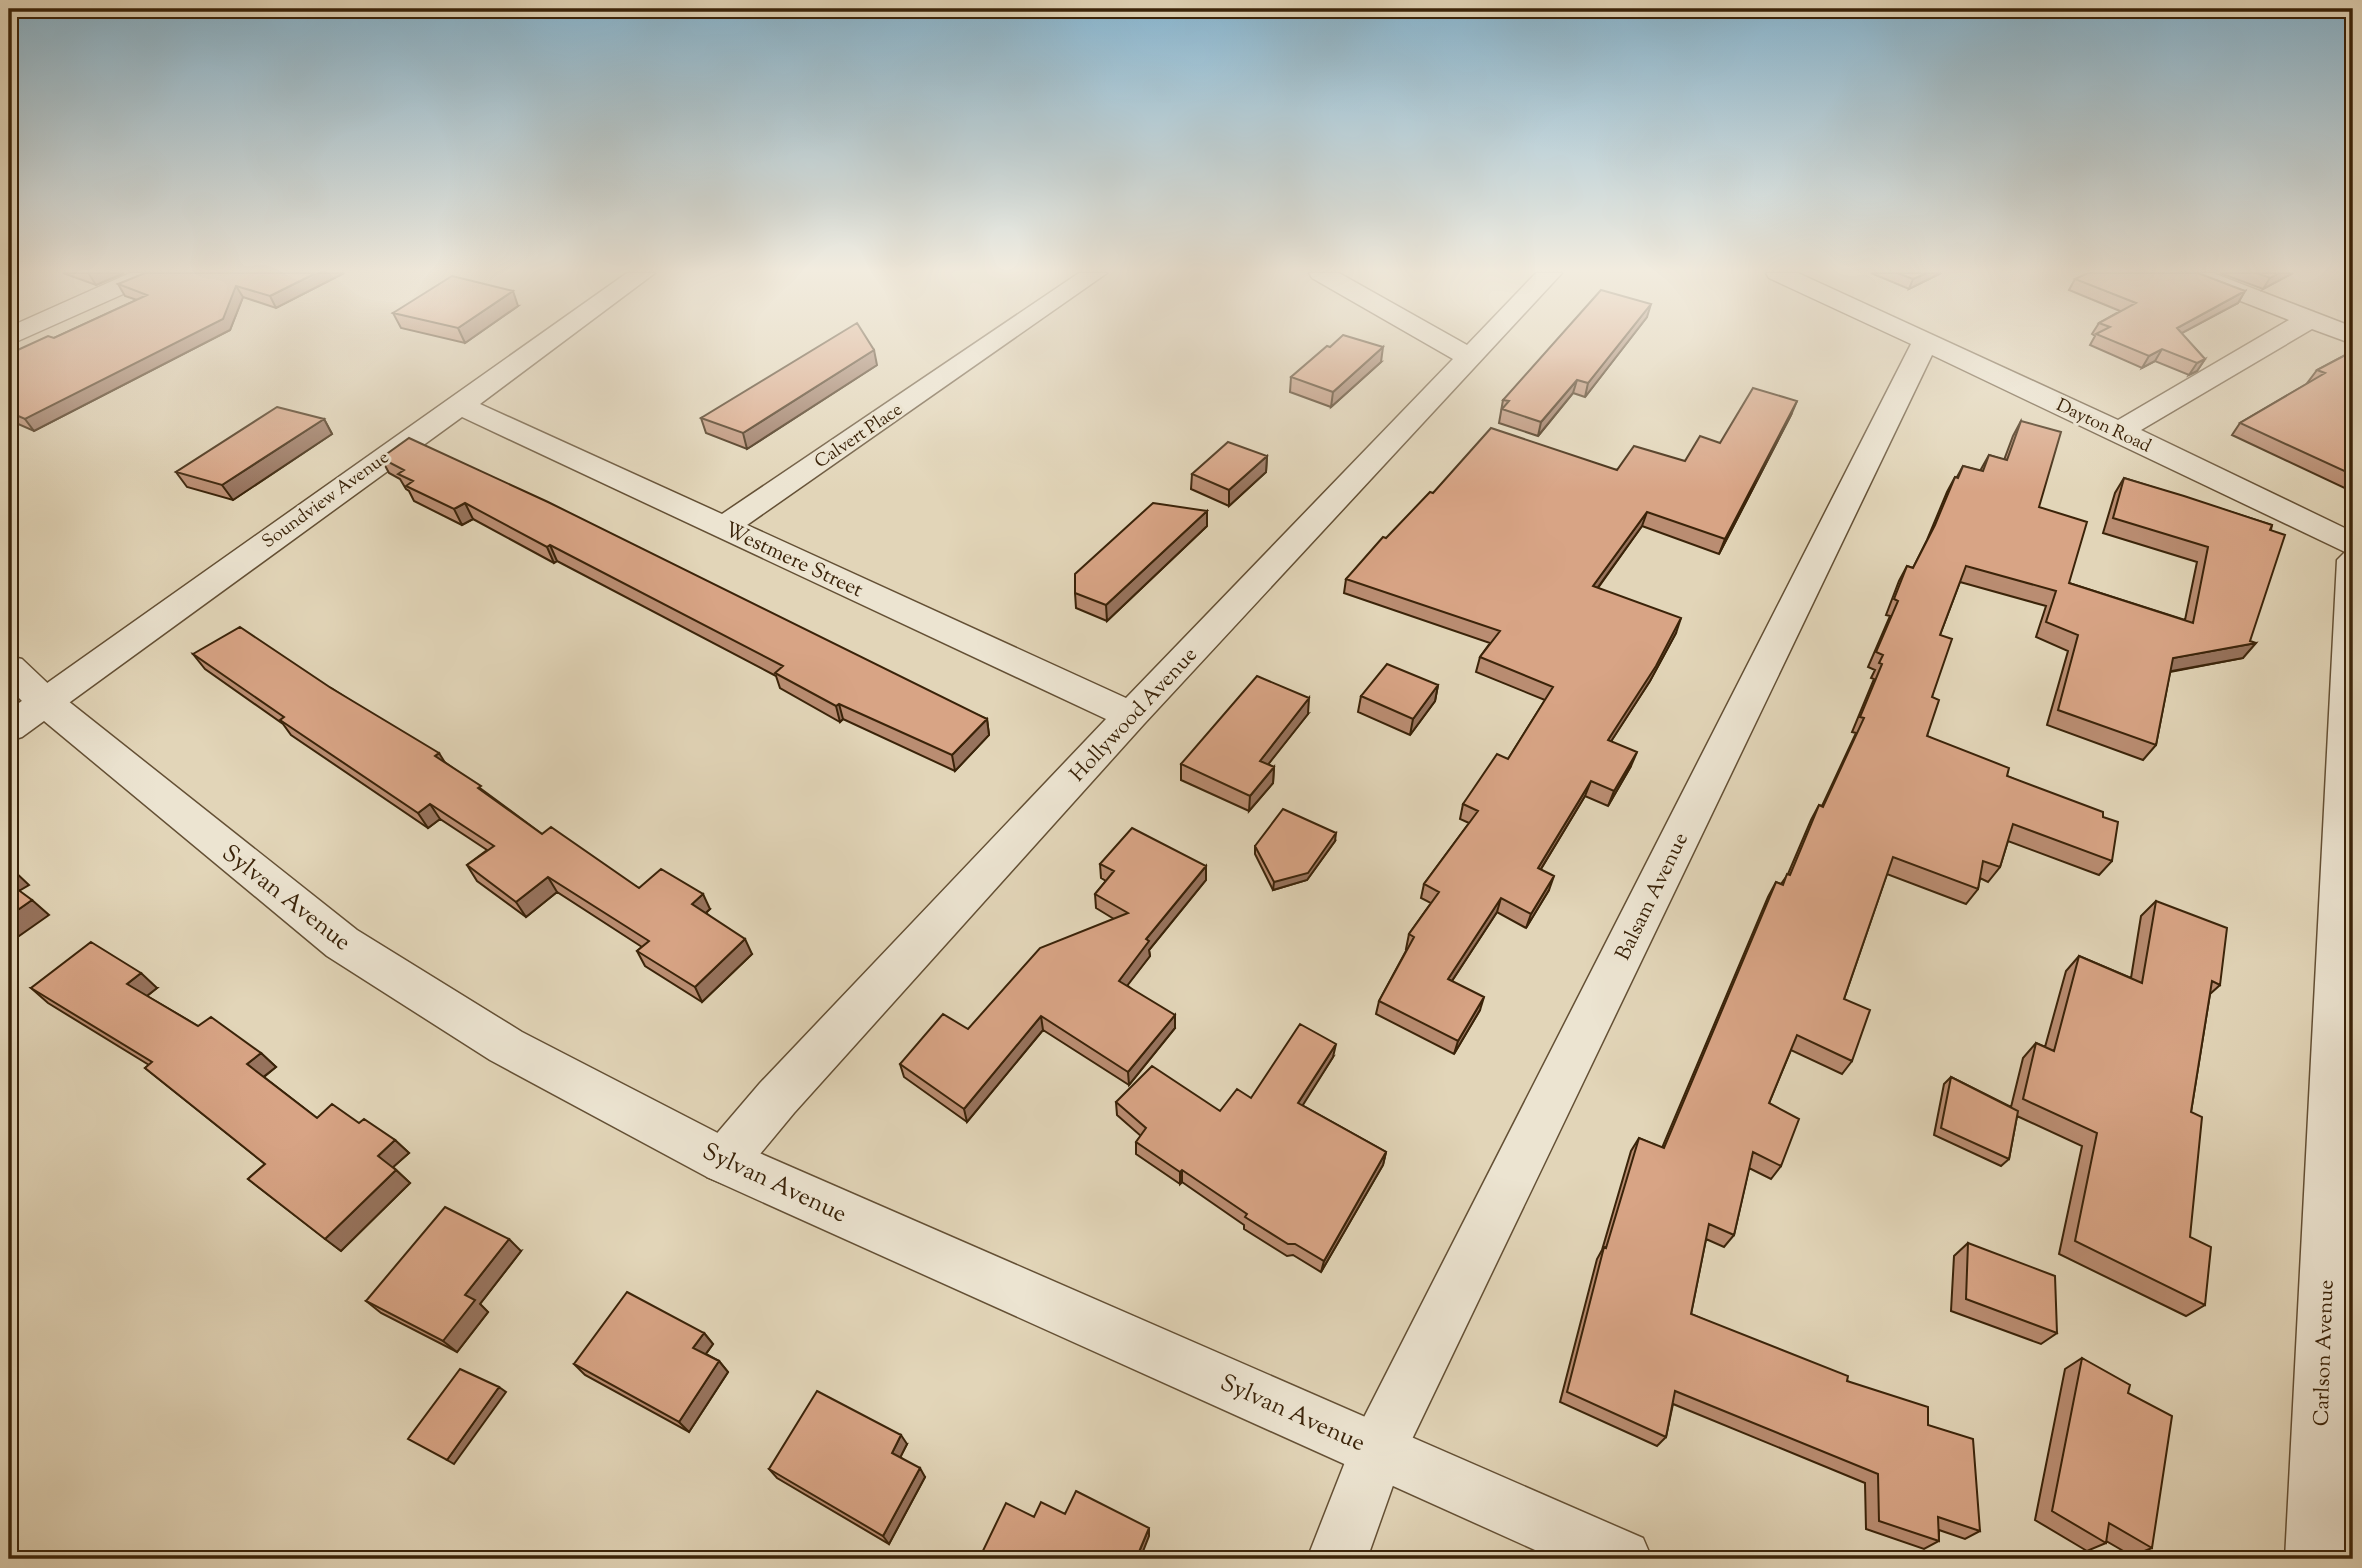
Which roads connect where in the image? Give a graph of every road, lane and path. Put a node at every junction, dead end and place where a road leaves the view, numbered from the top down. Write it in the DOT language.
graph roads {
  1 [pos="539,346"];
  2 [pos="989,346"];
  3 [pos="1449,346"];
  4 [pos="1478,346"];
  5 [pos="1923,346"];
  6 [pos="1934,346"];
  7 [pos="2264,346"];
  8 [pos="1468,357"];
  9 [pos="457,404"];
  10 [pos="2119,431"];
  11 [pos="724,527"];
  12 [pos="2353,544"];
  13 [pos="2353,560"];
  14 [pos="9,668"];
  15 [pos="27,715"];
  16 [pos="1131,715"];
  17 [pos="724,1161"];
  18 [pos="1378,1449"];
  19 [pos="1337,1559"];
  20 [pos="1622,1559"];
  21 [pos="2315,1559"];
  1 -- 9 [label="street, Soundview Avenue"];
  2 -- 11 [label="street, Calvert Place"];
  3 -- 8 [label="street"];
  4 -- 8 [label="street, Hollywood Avenue"];
  5 -- 18 [label="street, Balsam Avenue"];
  6 -- 10 [label="street, Dayton Road"];
  7 -- 10 [label="street"];
  8 -- 16 [label="street, Hollywood Avenue"];
  9 -- 11 [label="street, Westmere Street"];
  9 -- 15 [label="street, Soundview Avenue"];
  10 -- 12 [label="street, Dayton Road"];
  11 -- 16 [label="street, Westmere Street"];
  13 -- 21 [label="street, Carlson Avenue"];
  14 -- 15 [label="street, Sylvan Avenue"];
  15 -- 17 [label="street, Sylvan Avenue"];
  16 -- 17 [label="street, Hollywood Avenue"];
  17 -- 18 [label="street, Sylvan Avenue"];
  18 -- 19 [label="street, Balsam Avenue"];
  18 -- 20 [label="street, Sylvan Avenue"];
}
